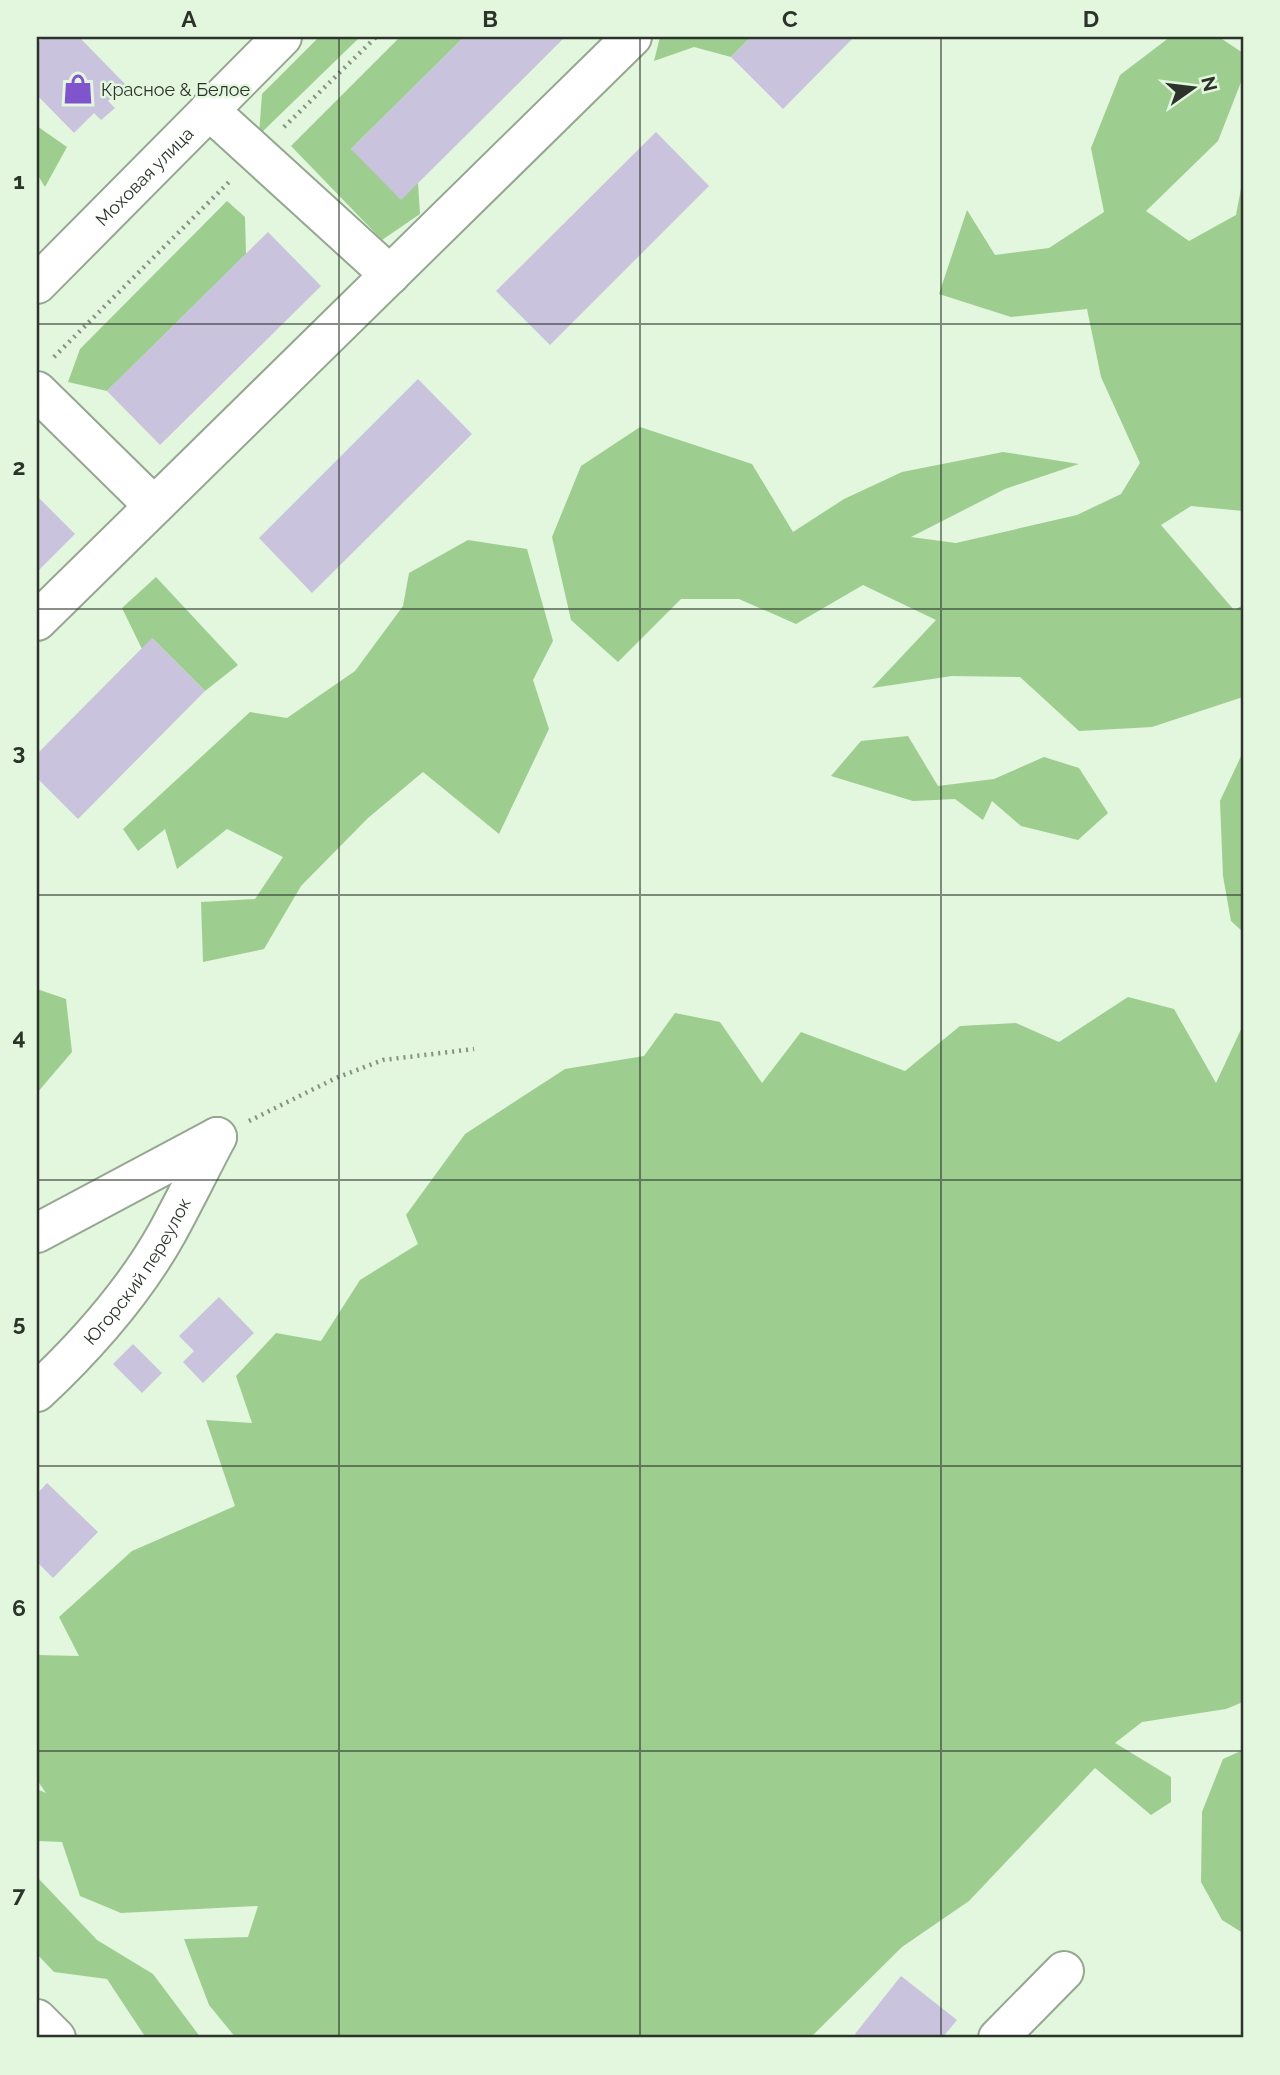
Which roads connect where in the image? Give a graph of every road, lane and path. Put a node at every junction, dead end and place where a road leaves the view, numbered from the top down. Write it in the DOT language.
graph roads {
  1 [pos="282,37"];
  2 [pos="376,37"];
  3 [pos="632,37"];
  4 [pos="209,110"];
  5 [pos="257,153"];
  6 [pos="41,271"];
  7 [pos="390,275"];
  8 [pos="42,378"];
  9 [pos="154,506"];
  10 [pos="37,621"];
  11 [pos="474,1049"];
  12 [pos="217,1137"];
  13 [pos="37,1233"];
  14 [pos="37,1392"];
  15 [pos="1064,1971"];
  16 [pos="37,2019"];
  17 [pos="56,2038"];
  18 [pos="998,2038"];
  1 -- 4 [label="street, Моховая улица"];
  2 -- 5 [label="path"];
  3 -- 7 [label="street"];
  4 -- 5 [label="street"];
  4 -- 6 [label="street, Моховая улица"];
  5 -- 7 [label="street"];
  5 -- 8 [label="path"];
  7 -- 9 [label="street"];
  8 -- 9 [label="street"];
  9 -- 10 [label="street"];
  11 -- 12 [label="path"];
  12 -- 13 [label="street"];
  12 -- 14 [label="street, Югорский переулок"];
  15 -- 18 [label="street"];
  16 -- 17 [label="street"];
}
